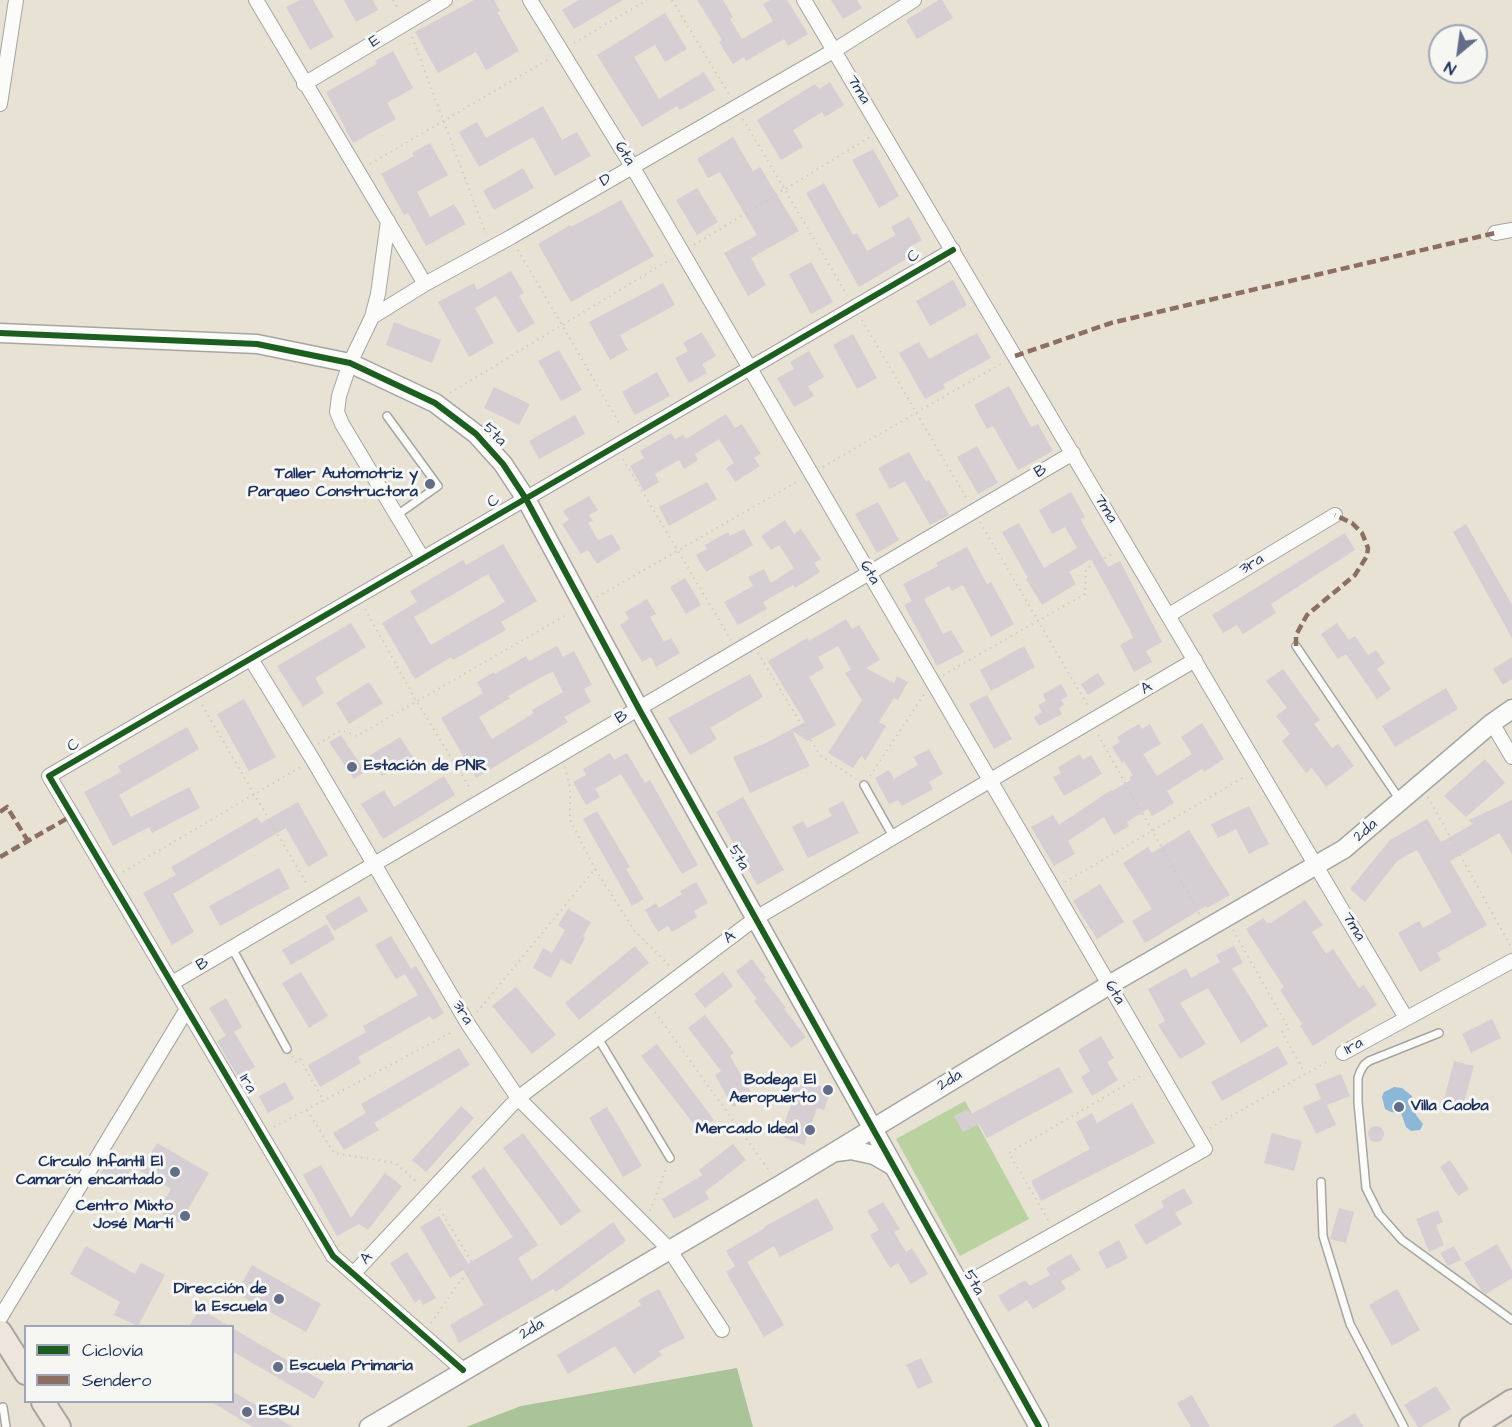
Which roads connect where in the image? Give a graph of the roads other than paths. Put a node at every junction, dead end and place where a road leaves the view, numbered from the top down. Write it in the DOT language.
graph roads {
  1 [pos="16,0"];
  2 [pos="256,0"];
  3 [pos="445,0"];
  4 [pos="530,0"];
  5 [pos="804,0"];
  6 [pos="914,0"];
  7 [pos="835,50"];
  8 [pos="304,84"];
  9 [pos="0,104"];
  10 [pos="632,166"];
  11 [pos="388,221"];
  12 [pos="1512,230"];
  13 [pos="1495,233"];
  14 [pos="953,250"];
  15 [pos="425,284"];
  16 [pos="372,317"];
  17 [pos="0,333"];
  18 [pos="350,363"];
  19 [pos="750,368"];
  20 [pos="387,416"];
  21 [pos="1073,453"];
  22 [pos="526,499"];
  23 [pos="397,515"];
  24 [pos="1335,515"];
  25 [pos="423,559"];
  26 [pos="869,573"];
  27 [pos="1169,615"];
  28 [pos="1296,646"];
  29 [pos="251,659"];
  30 [pos="1195,660"];
  31 [pos="639,709"];
  32 [pos="1512,709"];
  33 [pos="1492,723"];
  34 [pos="1512,757"];
  35 [pos="50,776"];
  36 [pos="991,782"];
  37 [pos="864,785"];
  38 [pos="1400,800"];
  39 [pos="894,838"];
  40 [pos="375,864"];
  41 [pos="1316,865"];
  42 [pos="756,918"];
  43 [pos="232,948"];
  44 [pos="1512,961"];
  45 [pos="172,983"];
  46 [pos="1109,985"];
  47 [pos="187,1009"];
  48 [pos="1406,1018"];
  49 [pos="1439,1033"];
  50 [pos="598,1038"];
  51 [pos="287,1049"];
  52 [pos="1343,1053"];
  53 [pos="518,1098"];
  54 [pos="873,1128"];
  55 [pos="834,1152"];
  56 [pos="670,1158"];
  57 [pos="893,1166"];
  58 [pos="1321,1182"];
  59 [pos="669,1249"];
  60 [pos="353,1274"];
  61 [pos="960,1287"];
  62 [pos="0,1318"];
  63 [pos="1512,1320"];
  64 [pos="722,1330"];
  65 [pos="0,1332"];
  66 [pos="24,1370"];
  67 [pos="463,1370"];
  68 [pos="1512,1401"];
  69 [pos="45,1403"];
  70 [pos="3,1407"];
  71 [pos="6,1427"];
  72 [pos="59,1427"];
  73 [pos="369,1427"];
  74 [pos="1040,1427"];
  75 [pos="1404,1427"];
  76 [pos="1471,1427"];
  1 -- 9 [label="street"];
  2 -- 8 [label="street"];
  3 -- 8 [label="street, E"];
  4 -- 10 [label="street, 6ta"];
  5 -- 7 [label="street, 7ma"];
  6 -- 7 [label="street, D"];
  7 -- 10 [label="street, D"];
  7 -- 14 [label="street, 7ma"];
  8 -- 11 [label="street"];
  10 -- 15 [label="street, D"];
  10 -- 19 [label="street, 6ta"];
  11 -- 15 [label="street"];
  11 -- 16 [label="street"];
  12 -- 13 [label="street"];
  14 -- 19 [label="street, C"];
  14 -- 21 [label="street, 7ma"];
  15 -- 16 [label="street, D"];
  16 -- 18 [label="street"];
  17 -- 18 [label="street, 5ta"];
  18 -- 22 [label="street, 5ta"];
  18 -- 23 [label="street"];
  19 -- 22 [label="street, C"];
  19 -- 26 [label="street, 6ta"];
  20 -- 23 [label="lane"];
  21 -- 26 [label="street, B"];
  21 -- 27 [label="street, 7ma"];
  22 -- 25 [label="street, C"];
  22 -- 31 [label="street, 5ta"];
  23 -- 25 [label="street"];
  24 -- 27 [label="street, 3ra"];
  25 -- 29 [label="street, C"];
  26 -- 31 [label="street, B"];
  26 -- 36 [label="street, 6ta"];
  27 -- 30 [label="street, 7ma"];
  28 -- 38 [label="lane"];
  29 -- 35 [label="street, C"];
  29 -- 40 [label="street, 3ra"];
  30 -- 36 [label="street, A"];
  30 -- 41 [label="street, 7ma"];
  31 -- 40 [label="street, B"];
  31 -- 42 [label="street, 5ta"];
  32 -- 33 [label="street, 2da"];
  33 -- 34 [label="street"];
  33 -- 38 [label="street, 2da"];
  35 -- 45 [label="street, 1ra"];
  36 -- 39 [label="street, A"];
  36 -- 46 [label="street, 6ta"];
  37 -- 39 [label="lane"];
  38 -- 41 [label="street, 2da"];
  39 -- 42 [label="street, A"];
  40 -- 43 [label="street, B"];
  40 -- 53 [label="street, 3ra"];
  41 -- 46 [label="street, 2da"];
  41 -- 48 [label="street, 7ma"];
  42 -- 50 [label="street, A"];
  42 -- 54 [label="street, 5ta"];
  43 -- 45 [label="street, B"];
  43 -- 51 [label="lane"];
  44 -- 48 [label="street, 1ra"];
  45 -- 47 [label="street, 1ra"];
  46 -- 54 [label="street, 2da"];
  46 -- 61 [label="street, 6ta"];
  47 -- 60 [label="street, 1ra"];
  47 -- 62 [label="street"];
  48 -- 52 [label="street, 1ra"];
  49 -- 63 [label="lane"];
  50 -- 53 [label="street, A"];
  50 -- 56 [label="lane"];
  53 -- 59 [label="street, 3ra"];
  53 -- 60 [label="street, A"];
  54 -- 55 [label="street, 2da"];
  54 -- 57 [label="street, 5ta"];
  55 -- 57 [label="street"];
  55 -- 59 [label="street, 2da"];
  57 -- 61 [label="street, 5ta"];
  58 -- 75 [label="lane"];
  59 -- 64 [label="street, 3ra"];
  59 -- 67 [label="street, 2da"];
  60 -- 67 [label="street, 1ra"];
  61 -- 74 [label="street, 5ta"];
  65 -- 66 [label="main road"];
  67 -- 73 [label="street, 2da"];
  68 -- 76 [label="main road"];
  69 -- 72 [label="main road"];
  70 -- 71 [label="lane"];
}
